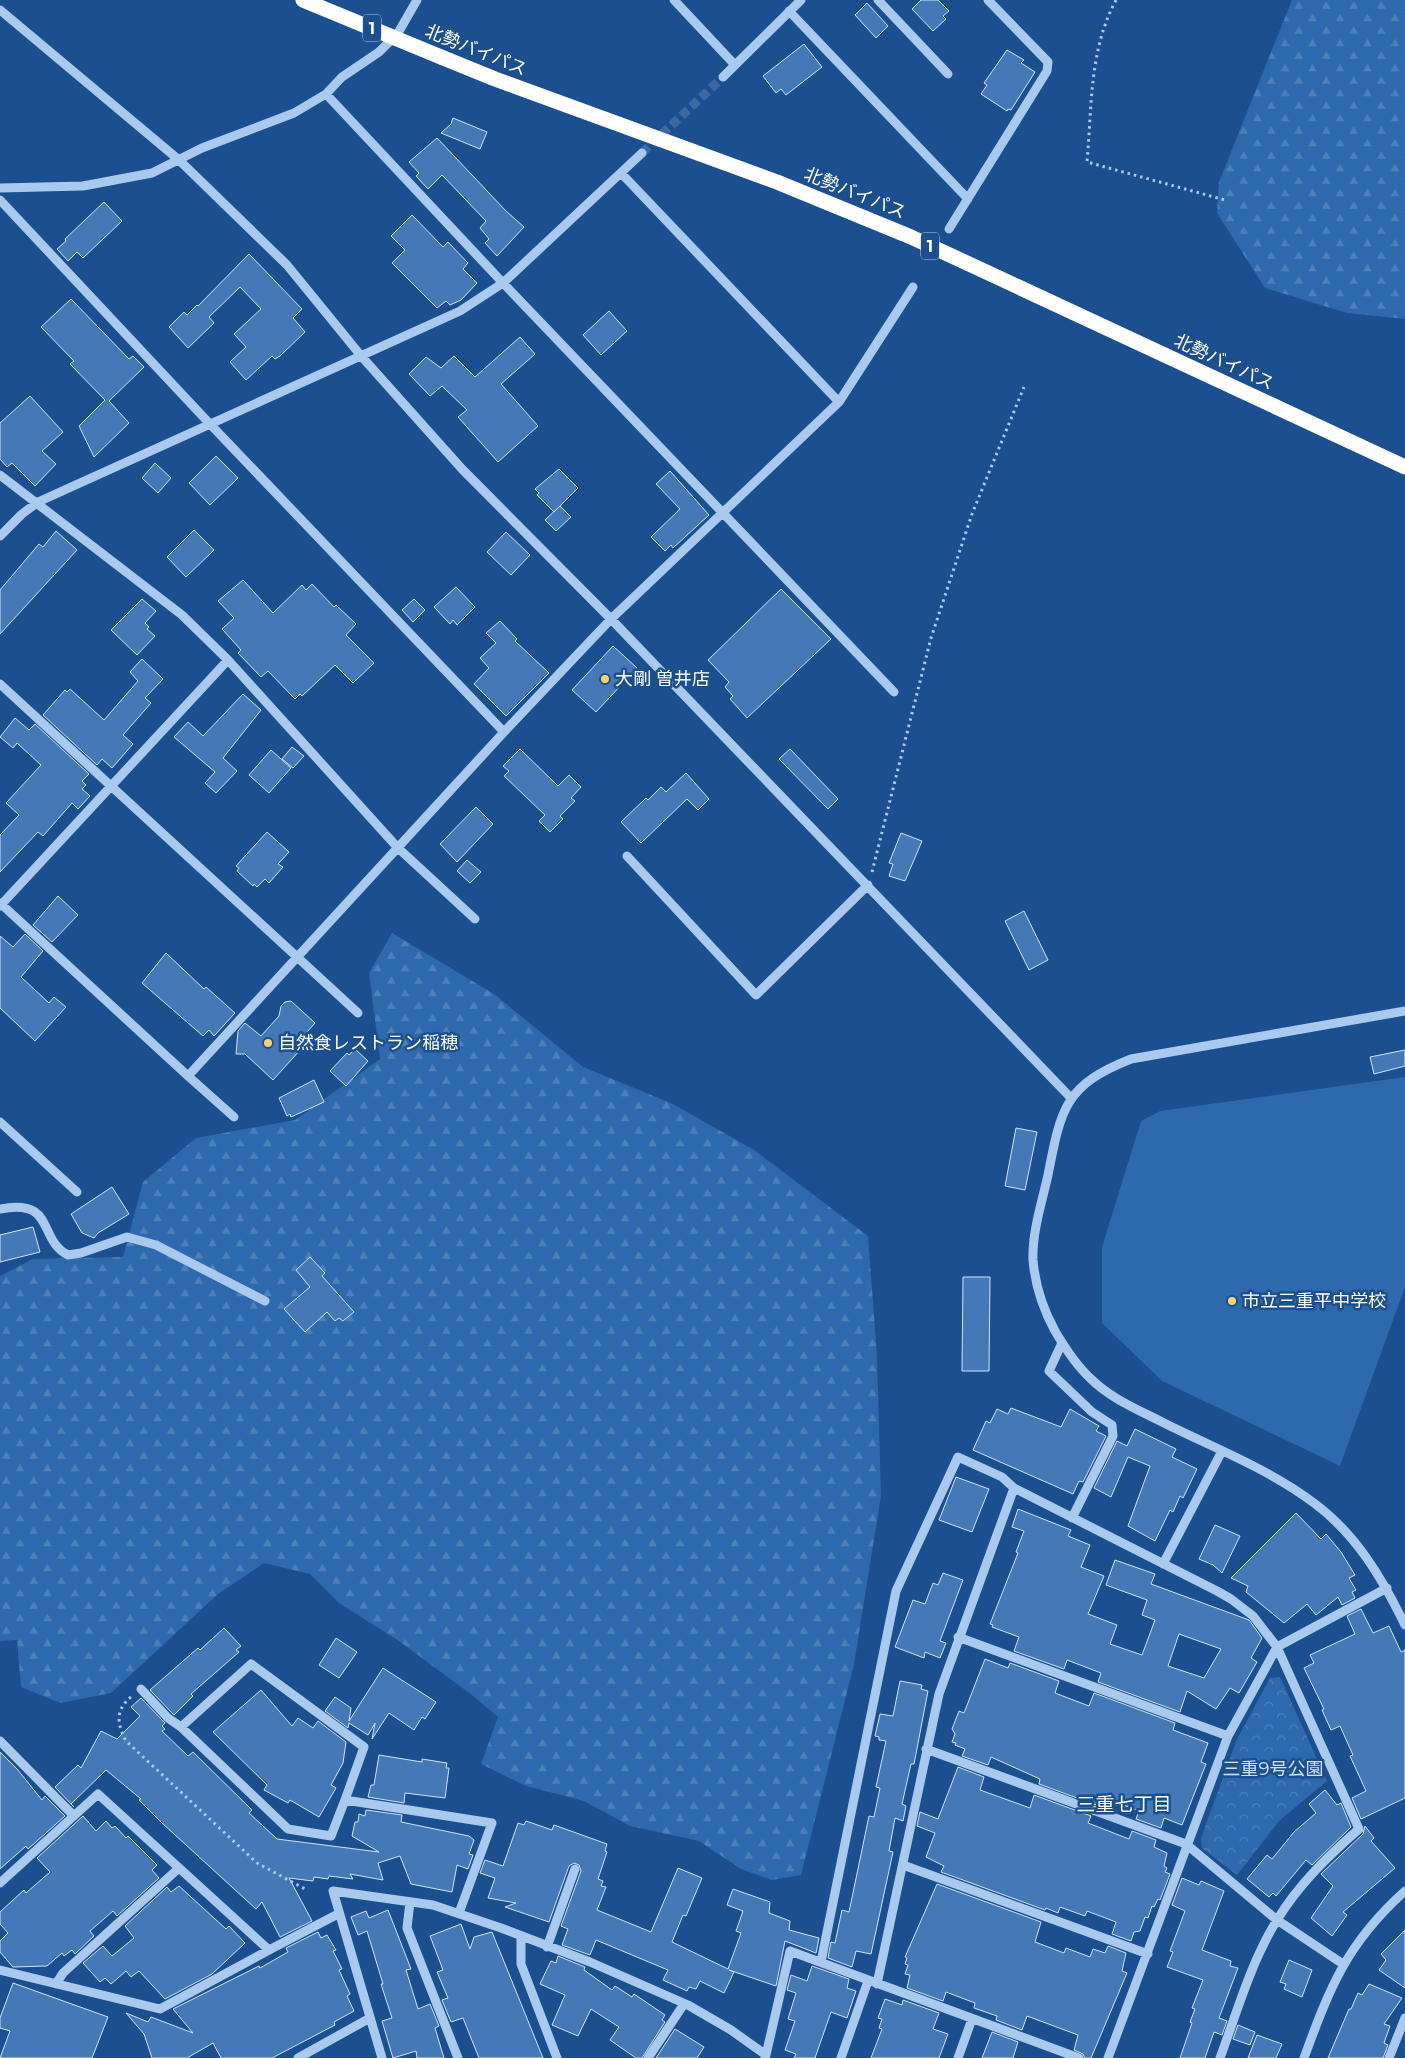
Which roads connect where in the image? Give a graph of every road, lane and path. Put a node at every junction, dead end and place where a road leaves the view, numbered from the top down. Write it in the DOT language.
graph roads {
  1 [pos="303,0"];
  2 [pos="417,0"];
  3 [pos="674,0"];
  4 [pos="801,0"];
  5 [pos="878,0"];
  6 [pos="988,0"];
  7 [pos="1116,0"];
  8 [pos="0,10"];
  9 [pos="789,12"];
  10 [pos="735,65"];
  11 [pos="948,74"];
  12 [pos="723,77"];
  13 [pos="326,94"];
  14 [pos="642,153"];
  15 [pos="178,160"];
  16 [pos="621,173"];
  17 [pos="0,188"];
  18 [pos="968,199"];
  19 [pos="0,200"];
  20 [pos="1225,200"];
  21 [pos="949,229"];
  22 [pos="503,284"];
  23 [pos="913,287"];
  24 [pos="362,357"];
  25 [pos="1024,387"];
  26 [pos="839,402"];
  27 [pos="209,423"];
  28 [pos="1405,468"];
  29 [pos="0,475"];
  30 [pos="38,502"];
  31 [pos="724,514"];
  32 [pos="0,536"];
  33 [pos="611,619"];
  34 [pos="228,660"];
  35 [pos="0,684"];
  36 [pos="894,692"];
  37 [pos="504,732"];
  38 [pos="111,786"];
  39 [pos="398,848"];
  40 [pos="627,856"];
  41 [pos="868,885"];
  42 [pos="1,904"];
  43 [pos="474,919"];
  44 [pos="296,958"];
  45 [pos="1405,1011"];
  46 [pos="358,1013"];
  47 [pos="188,1076"];
  48 [pos="1071,1098"];
  49 [pos="234,1118"];
  50 [pos="0,1122"];
  51 [pos="77,1192"];
  52 [pos="0,1209"];
  53 [pos="265,1301"];
  54 [pos="1062,1343"];
  55 [pos="1222,1451"];
  56 [pos="1014,1488"];
  57 [pos="1072,1518"];
  58 [pos="1163,1564"];
  59 [pos="1387,1588"];
  60 [pos="1405,1624"];
  61 [pos="958,1637"];
  62 [pos="1277,1647"];
  63 [pos="141,1689"];
  64 [pos="180,1727"];
  65 [pos="1228,1736"];
  66 [pos="0,1741"];
  67 [pos="926,1749"];
  68 [pos="345,1800"];
  69 [pos="74,1816"];
  70 [pos="1186,1844"];
  71 [pos="903,1865"];
  72 [pos="180,1868"];
  73 [pos="575,1870"];
  74 [pos="0,1883"];
  75 [pos="307,1890"];
  76 [pos="1405,1891"];
  77 [pos="410,1902"];
  78 [pos="459,1913"];
  79 [pos="338,1914"];
  80 [pos="1277,1920"];
  81 [pos="521,1937"];
  82 [pos="547,1947"];
  83 [pos="269,1950"];
  84 [pos="1148,1954"];
  85 [pos="821,1962"];
  86 [pos="1343,1964"];
  87 [pos="0,1970"];
  88 [pos="872,1982"];
  89 [pos="56,1984"];
  90 [pos="684,2004"];
  91 [pos="370,2018"];
  92 [pos="1405,2018"];
  93 [pos="972,2019"];
  94 [pos="765,2057"];
  95 [pos="298,2058"];
  96 [pos="382,2058"];
  97 [pos="458,2058"];
  98 [pos="557,2058"];
  99 [pos="648,2058"];
  100 [pos="841,2058"];
  101 [pos="958,2058"];
  102 [pos="1080,2058"];
  103 [pos="1108,2058"];
  104 [pos="1220,2058"];
  105 [pos="1304,2058"];
  106 [pos="1389,2058"];
  1 -- 28 [label="highway, 北勢バイパス / 1, bridge"];
  2 -- 13 [label="street"];
  3 -- 10 [label="street"];
  4 -- 9 [label="street"];
  5 -- 11 [label="street"];
  6 -- 18 [label="street"];
  7 -- 20 [label="path"];
  8 -- 15 [label="street"];
  9 -- 10 [label="street"];
  9 -- 18 [label="street"];
  10 -- 12 [label="street"];
  13 -- 15 [label="street"];
  13 -- 22 [label="street"];
  14 -- 16 [label="street"];
  15 -- 17 [label="street"];
  15 -- 24 [label="street"];
  16 -- 22 [label="street"];
  16 -- 26 [label="street"];
  18 -- 21 [label="street"];
  19 -- 27 [label="street"];
  22 -- 24 [label="street"];
  22 -- 31 [label="street"];
  23 -- 26 [label="street"];
  24 -- 27 [label="street"];
  24 -- 33 [label="street"];
  25 -- 41 [label="path"];
  26 -- 31 [label="street"];
  27 -- 30 [label="street"];
  27 -- 37 [label="street"];
  29 -- 30 [label="street"];
  30 -- 32 [label="street"];
  30 -- 34 [label="street"];
  31 -- 33 [label="street"];
  31 -- 36 [label="street"];
  33 -- 37 [label="street"];
  33 -- 41 [label="street"];
  34 -- 38 [label="street"];
  34 -- 39 [label="street"];
  35 -- 38 [label="street"];
  37 -- 39 [label="street"];
  38 -- 42 [label="street"];
  38 -- 44 [label="street"];
  39 -- 43 [label="street"];
  39 -- 44 [label="street"];
  40 -- 41 [label="street"];
  41 -- 48 [label="street"];
  42 -- 47 [label="street"];
  44 -- 46 [label="street"];
  44 -- 47 [label="street"];
  45 -- 48 [label="street"];
  47 -- 49 [label="street"];
  48 -- 54 [label="street"];
  50 -- 51 [label="street"];
  52 -- 53 [label="street"];
  54 -- 55 [label="street"];
  54 -- 57 [label="street"];
  55 -- 58 [label="street"];
  55 -- 59 [label="street"];
  56 -- 57 [label="street"];
  56 -- 61 [label="street"];
  56 -- 85 [label="street"];
  57 -- 58 [label="street"];
  58 -- 62 [label="street"];
  59 -- 60 [label="street"];
  59 -- 62 [label="street"];
  61 -- 65 [label="street"];
  61 -- 67 [label="street"];
  62 -- 65 [label="street"];
  62 -- 80 [label="street"];
  63 -- 64 [label="street"];
  63 -- 75 [label="path"];
  64 -- 68 [label="street"];
  64 -- 68 [label="street"];
  65 -- 70 [label="street"];
  66 -- 69 [label="street"];
  67 -- 70 [label="street"];
  67 -- 71 [label="street"];
  68 -- 78 [label="street"];
  69 -- 72 [label="street"];
  69 -- 74 [label="street"];
  70 -- 80 [label="street"];
  70 -- 84 [label="street"];
  71 -- 84 [label="street"];
  71 -- 88 [label="street"];
  72 -- 83 [label="street"];
  72 -- 89 [label="street"];
  73 -- 82 [label="street"];
  76 -- 86 [label="street"];
  77 -- 78 [label="street"];
  77 -- 79 [label="street"];
  77 -- 97 [label="street"];
  78 -- 81 [label="street"];
  79 -- 83 [label="street"];
  79 -- 91 [label="street"];
  80 -- 86 [label="street"];
  80 -- 104 [label="street"];
  81 -- 82 [label="street"];
  81 -- 98 [label="street"];
  82 -- 90 [label="street"];
  83 -- 89 [label="street"];
  84 -- 103 [label="street"];
  85 -- 88 [label="street"];
  85 -- 94 [label="street"];
  86 -- 105 [label="street"];
  87 -- 89 [label="street"];
  88 -- 93 [label="street"];
  88 -- 100 [label="street"];
  90 -- 94 [label="street"];
  90 -- 99 [label="street"];
  91 -- 95 [label="street"];
  91 -- 96 [label="street"];
  92 -- 106 [label="street"];
  93 -- 101 [label="street"];
  93 -- 102 [label="street"];
}
